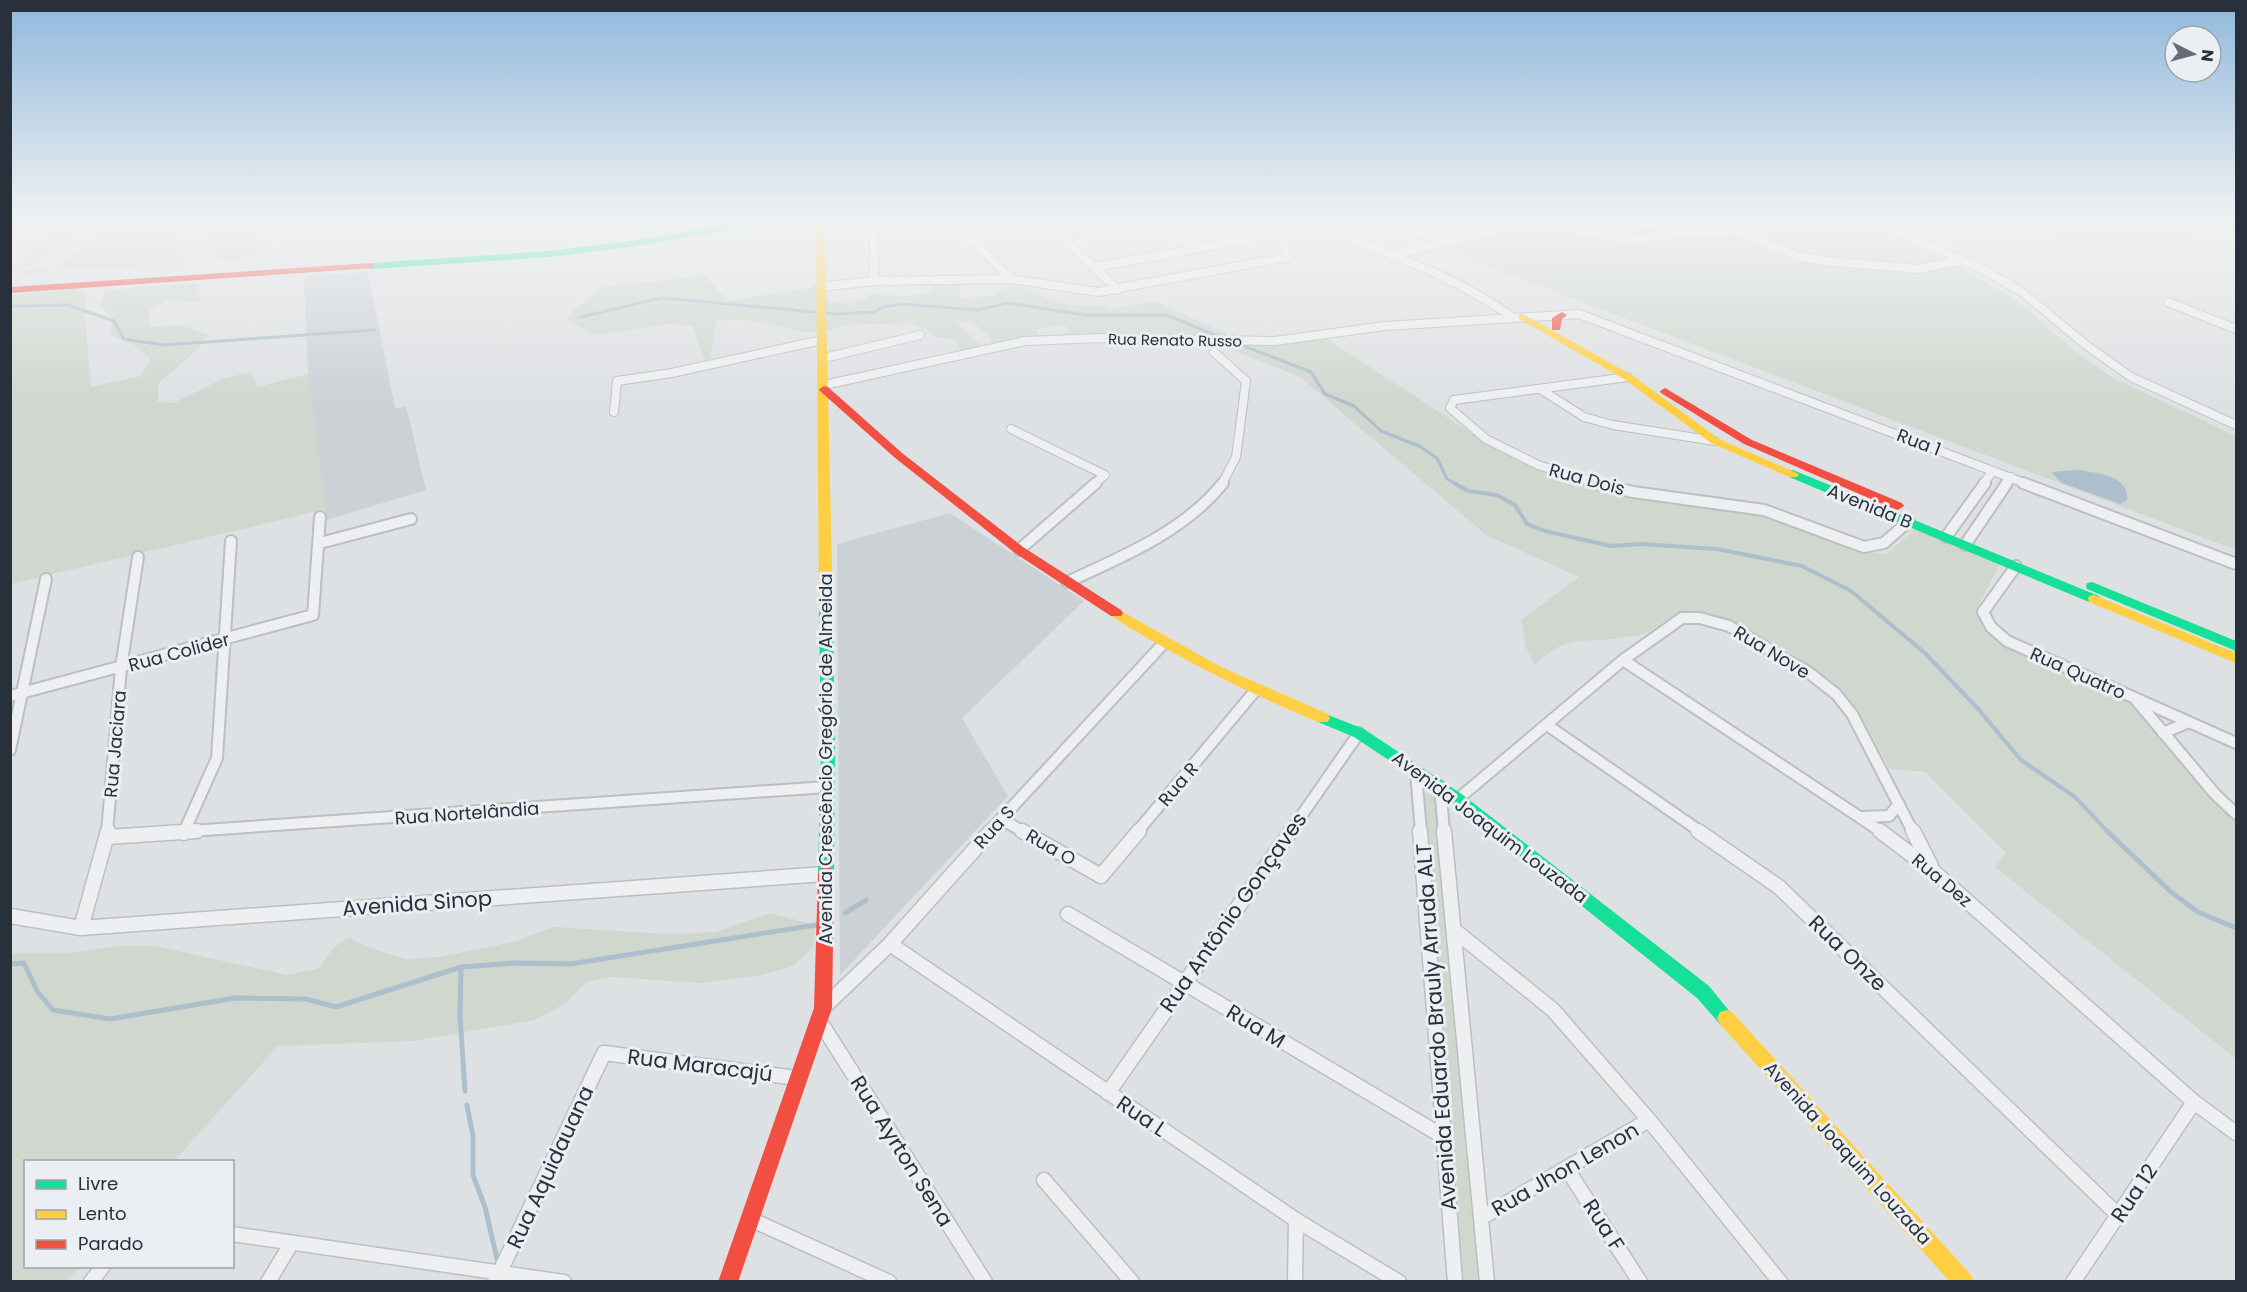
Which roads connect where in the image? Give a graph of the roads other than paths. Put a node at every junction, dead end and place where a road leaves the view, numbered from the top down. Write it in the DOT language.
graph roads {
  1 [pos="26,281"];
  2 [pos="142,281"];
  3 [pos="820,281"];
  4 [pos="871,281"];
  5 [pos="1026,281"];
  6 [pos="1109,281"];
  7 [pos="1163,281"];
  8 [pos="1448,281"];
  9 [pos="2002,281"];
  10 [pos="10,282"];
  11 [pos="820,287"];
  12 [pos="10,290"];
  13 [pos="1118,290"];
  14 [pos="2169,302"];
  15 [pos="1524,317"];
  16 [pos="1559,321"];
  17 [pos="2236,329"];
  18 [pos="920,335"];
  19 [pos="822,340"];
  20 [pos="1214,352"];
  21 [pos="824,358"];
  22 [pos="1628,377"];
  23 [pos="824,387"];
  24 [pos="1540,389"];
  25 [pos="614,412"];
  26 [pos="1685,420"];
  27 [pos="2236,425"];
  28 [pos="1011,429"];
  29 [pos="1674,434"];
  30 [pos="1715,441"];
  31 [pos="1993,471"];
  32 [pos="2011,477"];
  33 [pos="320,517"];
  34 [pos="411,519"];
  35 [pos="1909,521"];
  36 [pos="1949,533"];
  37 [pos="231,541"];
  38 [pos="1968,541"];
  39 [pos="320,543"];
  40 [pos="1019,550"];
  41 [pos="138,557"];
  42 [pos="2236,564"];
  43 [pos="2016,566"];
  44 [pos="46,579"];
  45 [pos="1067,582"];
  46 [pos="223,640"];
  47 [pos="1163,644"];
  48 [pos="2236,646"];
  49 [pos="2236,658"];
  50 [pos="1623,660"];
  51 [pos="121,668"];
  52 [pos="1256,691"];
  53 [pos="16,695"];
  54 [pos="2134,698"];
  55 [pos="2189,722"];
  56 [pos="1547,725"];
  57 [pos="1359,733"];
  58 [pos="2163,733"];
  59 [pos="2236,743"];
  60 [pos="10,750"];
  61 [pos="1416,772"];
  62 [pos="1440,786"];
  63 [pos="827,787"];
  64 [pos="1458,799"];
  65 [pos="1899,804"];
  66 [pos="2236,814"];
  67 [pos="1862,817"];
  68 [pos="1001,819"];
  69 [pos="184,833"];
  70 [pos="107,837"];
  71 [pos="1933,871"];
  72 [pos="825,874"];
  73 [pos="1101,876"];
  74 [pos="1068,914"];
  75 [pos="10,916"];
  76 [pos="81,928"];
  77 [pos="1454,930"];
  78 [pos="890,944"];
  79 [pos="1182,983"];
  80 [pos="821,1014"];
  81 [pos="604,1053"];
  82 [pos="797,1078"];
  83 [pos="1108,1093"];
  84 [pos="2194,1102"];
  85 [pos="1649,1120"];
  86 [pos="2236,1133"];
  87 [pos="1444,1137"];
  88 [pos="1568,1169"];
  89 [pos="1044,1180"];
  90 [pos="2120,1216"];
  91 [pos="1481,1218"];
  92 [pos="750,1219"];
  93 [pos="1296,1220"];
  94 [pos="234,1233"];
  95 [pos="291,1244"];
  96 [pos="101,1268"];
  97 [pos="497,1278"];
  98 [pos="91,1281"];
  99 [pos="268,1281"];
  100 [pos="564,1281"];
  101 [pos="728,1281"];
  102 [pos="889,1281"];
  103 [pos="985,1281"];
  104 [pos="1132,1281"];
  105 [pos="1295,1281"];
  106 [pos="1399,1281"];
  107 [pos="1455,1281"];
  108 [pos="1487,1281"];
  109 [pos="1640,1281"];
  110 [pos="1780,1281"];
  111 [pos="1964,1281"];
  112 [pos="2073,1281"];
  1 -- 10 [label="main road"];
  2 -- 12 [label="main road"];
  3 -- 11 [label="main road, Avenida Crescêncio Gregório de Almeida"];
  4 -- 11 [label="street"];
  5 -- 13 [label="street"];
  6 -- 13 [label="street"];
  7 -- 13 [label="street"];
  8 -- 15 [label="street"];
  9 -- 27 [label="street"];
  11 -- 19 [label="main road, Avenida Crescêncio Gregório de Almeida"];
  14 -- 17 [label="street"];
  15 -- 16 [label="main road, Avenida B"];
  15 -- 22 [label="main road, Avenida B"];
  15 -- 23 [label="street, Rua Renato Russo"];
  16 -- 31 [label="street, Rua 1"];
  16 -- 36 [label="main road, Avenida B"];
  18 -- 21 [label="street"];
  19 -- 21 [label="main road, Avenida Crescêncio Gregório de Almeida"];
  19 -- 25 [label="street"];
  20 -- 45 [label="street"];
  21 -- 23 [label="main road, Avenida Crescêncio Gregório de Almeida"];
  22 -- 24 [label="street, Rua Dois"];
  22 -- 26 [label="main road, Avenida B"];
  23 -- 40 [label="main road, Avenida Joaquim Louzada"];
  23 -- 63 [label="main road, Avenida Crescêncio Gregório de Almeida"];
  24 -- 29 [label="street"];
  24 -- 35 [label="street, Rua Dois"];
  26 -- 29 [label="street"];
  26 -- 30 [label="main road, Avenida B"];
  28 -- 40 [label="street"];
  29 -- 30 [label="street"];
  30 -- 35 [label="main road, Avenida B"];
  31 -- 32 [label="street, Rua 1"];
  31 -- 36 [label="street"];
  32 -- 38 [label="street"];
  32 -- 42 [label="street, Rua 1"];
  33 -- 39 [label="street"];
  34 -- 39 [label="street"];
  35 -- 36 [label="main road, Avenida B"];
  36 -- 38 [label="main road, Avenida B"];
  37 -- 46 [label="street"];
  38 -- 43 [label="main road, Avenida B"];
  38 -- 48 [label="main road, Avenida B"];
  39 -- 46 [label="street, Rua Colider"];
  40 -- 45 [label="main road, Avenida Joaquim Louzada"];
  41 -- 51 [label="street, Rua Jaciara"];
  43 -- 49 [label="main road, Avenida B"];
  43 -- 54 [label="street, Rua Quatro"];
  44 -- 53 [label="street"];
  45 -- 47 [label="main road, Avenida Joaquim Louzada"];
  46 -- 51 [label="street, Rua Colider"];
  46 -- 69 [label="street"];
  47 -- 52 [label="main road, Avenida Joaquim Louzada"];
  47 -- 68 [label="street, Rua S"];
  50 -- 56 [label="street, Rua Nove"];
  50 -- 65 [label="street, Rua Nove"];
  50 -- 67 [label="street, Rua Dez"];
  51 -- 53 [label="street, Rua Colider"];
  51 -- 70 [label="street, Rua Jaciara"];
  52 -- 57 [label="main road, Avenida Joaquim Louzada"];
  52 -- 73 [label="street, Rua R"];
  53 -- 60 [label="street"];
  54 -- 55 [label="street, Rua Quatro"];
  54 -- 58 [label="street"];
  55 -- 58 [label="street"];
  55 -- 59 [label="street, Rua Quatro"];
  56 -- 64 [label="street, Rua Nove"];
  56 -- 90 [label="street, Rua Onze"];
  57 -- 61 [label="main road, Avenida Joaquim Louzada"];
  57 -- 79 [label="street, Rua Antônio Gonçaves"];
  58 -- 66 [label="street"];
  61 -- 62 [label="main road, Avenida Joaquim Louzada"];
  61 -- 87 [label="street, Avenida Eduardo Brauly Arruda ALT"];
  62 -- 64 [label="main road, Avenida Joaquim Louzada"];
  62 -- 77 [label="street, Avenida Eduardo Brauly Arruda ALT"];
  63 -- 69 [label="street, Rua Nortelândia"];
  63 -- 72 [label="main road, Avenida Crescêncio Gregório de Almeida"];
  64 -- 111 [label="main road, Avenida Joaquim Louzada"];
  65 -- 67 [label="street"];
  65 -- 71 [label="street, Rua Nove"];
  67 -- 71 [label="street, Rua Dez"];
  68 -- 73 [label="street, Rua O"];
  68 -- 78 [label="street, Rua S"];
  69 -- 70 [label="street, Rua Nortelândia"];
  70 -- 76 [label="street, Rua Jaciara"];
  71 -- 84 [label="street, Rua Dez"];
  72 -- 76 [label="street, Avenida Sinop"];
  72 -- 80 [label="main road, Avenida Crescêncio Gregório de Almeida"];
  74 -- 79 [label="street, Rua M"];
  75 -- 76 [label="street, Avenida Sinop"];
  77 -- 85 [label="street"];
  77 -- 91 [label="street, Avenida Eduardo Brauly Arruda ALT"];
  78 -- 80 [label="street, Rua S"];
  78 -- 83 [label="street, Rua L"];
  79 -- 83 [label="street, Rua Antônio Gonçaves"];
  79 -- 87 [label="street, Rua M"];
  80 -- 82 [label="main road, Avenida Crescêncio Gregório de Almeida"];
  80 -- 103 [label="street, Rua Ayrton Sena"];
  81 -- 82 [label="street, Rua Maracajú"];
  81 -- 97 [label="street, Rua Aquidauana"];
  82 -- 92 [label="main road, Avenida Crescêncio Gregório de Almeida"];
  83 -- 93 [label="street, Rua L"];
  84 -- 86 [label="street, Rua Dez"];
  84 -- 90 [label="street, Rua 12"];
  85 -- 88 [label="street, Rua Jhon Lenon"];
  85 -- 110 [label="street"];
  87 -- 107 [label="street, Avenida Eduardo Brauly Arruda ALT"];
  88 -- 91 [label="street, Rua Jhon Lenon"];
  88 -- 109 [label="street, Rua F"];
  89 -- 104 [label="street"];
  90 -- 112 [label="street, Rua 12"];
  91 -- 108 [label="street, Avenida Eduardo Brauly Arruda ALT"];
  92 -- 101 [label="main road, Avenida Crescêncio Gregório de Almeida"];
  92 -- 102 [label="street"];
  93 -- 105 [label="street"];
  93 -- 106 [label="street, Rua L"];
  94 -- 95 [label="street"];
  95 -- 97 [label="street"];
  95 -- 99 [label="street"];
  96 -- 98 [label="street"];
  97 -- 100 [label="street"];
}
